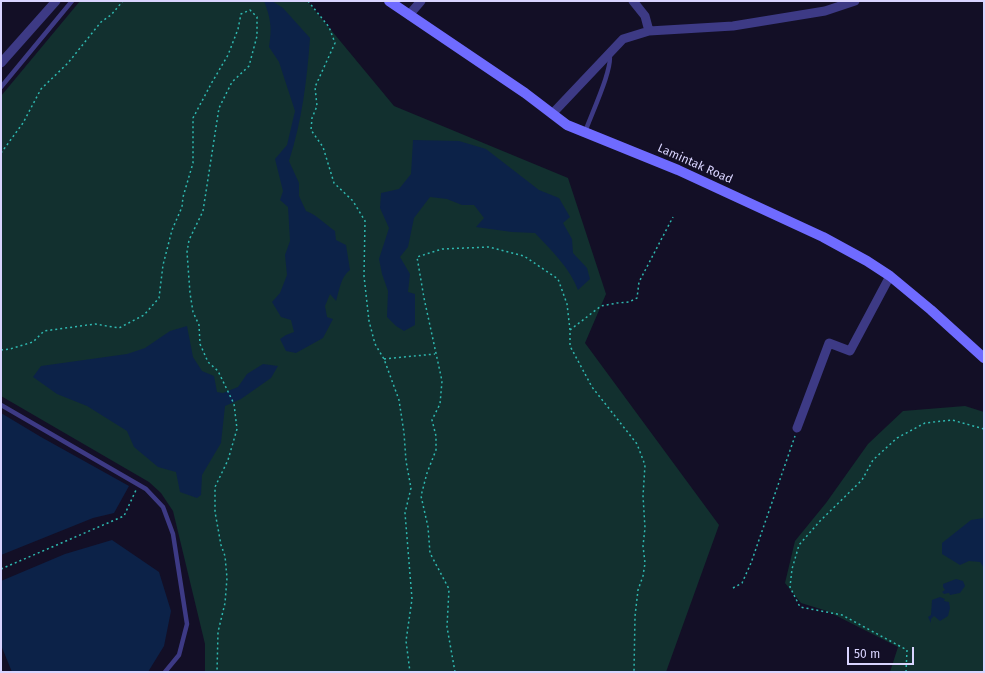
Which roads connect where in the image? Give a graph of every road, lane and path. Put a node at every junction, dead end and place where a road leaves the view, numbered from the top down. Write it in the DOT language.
graph roads {
  1 [pos="56,1"];
  2 [pos="72,1"];
  3 [pos="123,1"];
  4 [pos="308,1"];
  5 [pos="390,1"];
  6 [pos="421,1"];
  7 [pos="634,1"];
  8 [pos="855,1"];
  9 [pos="409,15"];
  10 [pos="649,31"];
  11 [pos="609,53"];
  12 [pos="1,63"];
  13 [pos="1,87"];
  14 [pos="552,114"];
  15 [pos="585,132"];
  16 [pos="1,153"];
  17 [pos="673,217"];
  18 [pos="890,276"];
  19 [pos="570,330"];
  20 [pos="1,350"];
  21 [pos="435,354"];
  22 [pos="984,358"];
  23 [pos="384,359"];
  24 [pos="1,405"];
  25 [pos="798,428"];
  26 [pos="984,429"];
  27 [pos="138,484"];
  28 [pos="1,569"];
  29 [pos="733,588"];
  30 [pos="165,672"];
  31 [pos="217,672"];
  32 [pos="410,672"];
  33 [pos="455,672"];
  34 [pos="634,672"];
  35 [pos="906,672"];
  1 -- 12 [label="street"];
  2 -- 13 [label="lane"];
  3 -- 16 [label="path"];
  4 -- 23 [label="path"];
  5 -- 9 [label="main road, Lamintak Road"];
  6 -- 9 [label="street"];
  7 -- 10 [label="street"];
  8 -- 10 [label="street"];
  9 -- 14 [label="main road, Lamintak Road"];
  10 -- 11 [label="street"];
  11 -- 14 [label="street"];
  11 -- 15 [label="lane"];
  14 -- 15 [label="main road, Lamintak Road"];
  15 -- 18 [label="main road, Lamintak Road"];
  17 -- 19 [label="path"];
  18 -- 22 [label="main road, Lamintak Road"];
  18 -- 25 [label="street"];
  19 -- 21 [label="path"];
  19 -- 34 [label="path"];
  20 -- 31 [label="path"];
  21 -- 23 [label="path"];
  21 -- 33 [label="path"];
  23 -- 32 [label="path"];
  24 -- 27 [label="lane"];
  25 -- 29 [label="path"];
  26 -- 35 [label="path"];
  27 -- 28 [label="path"];
  27 -- 30 [label="lane"];
}
